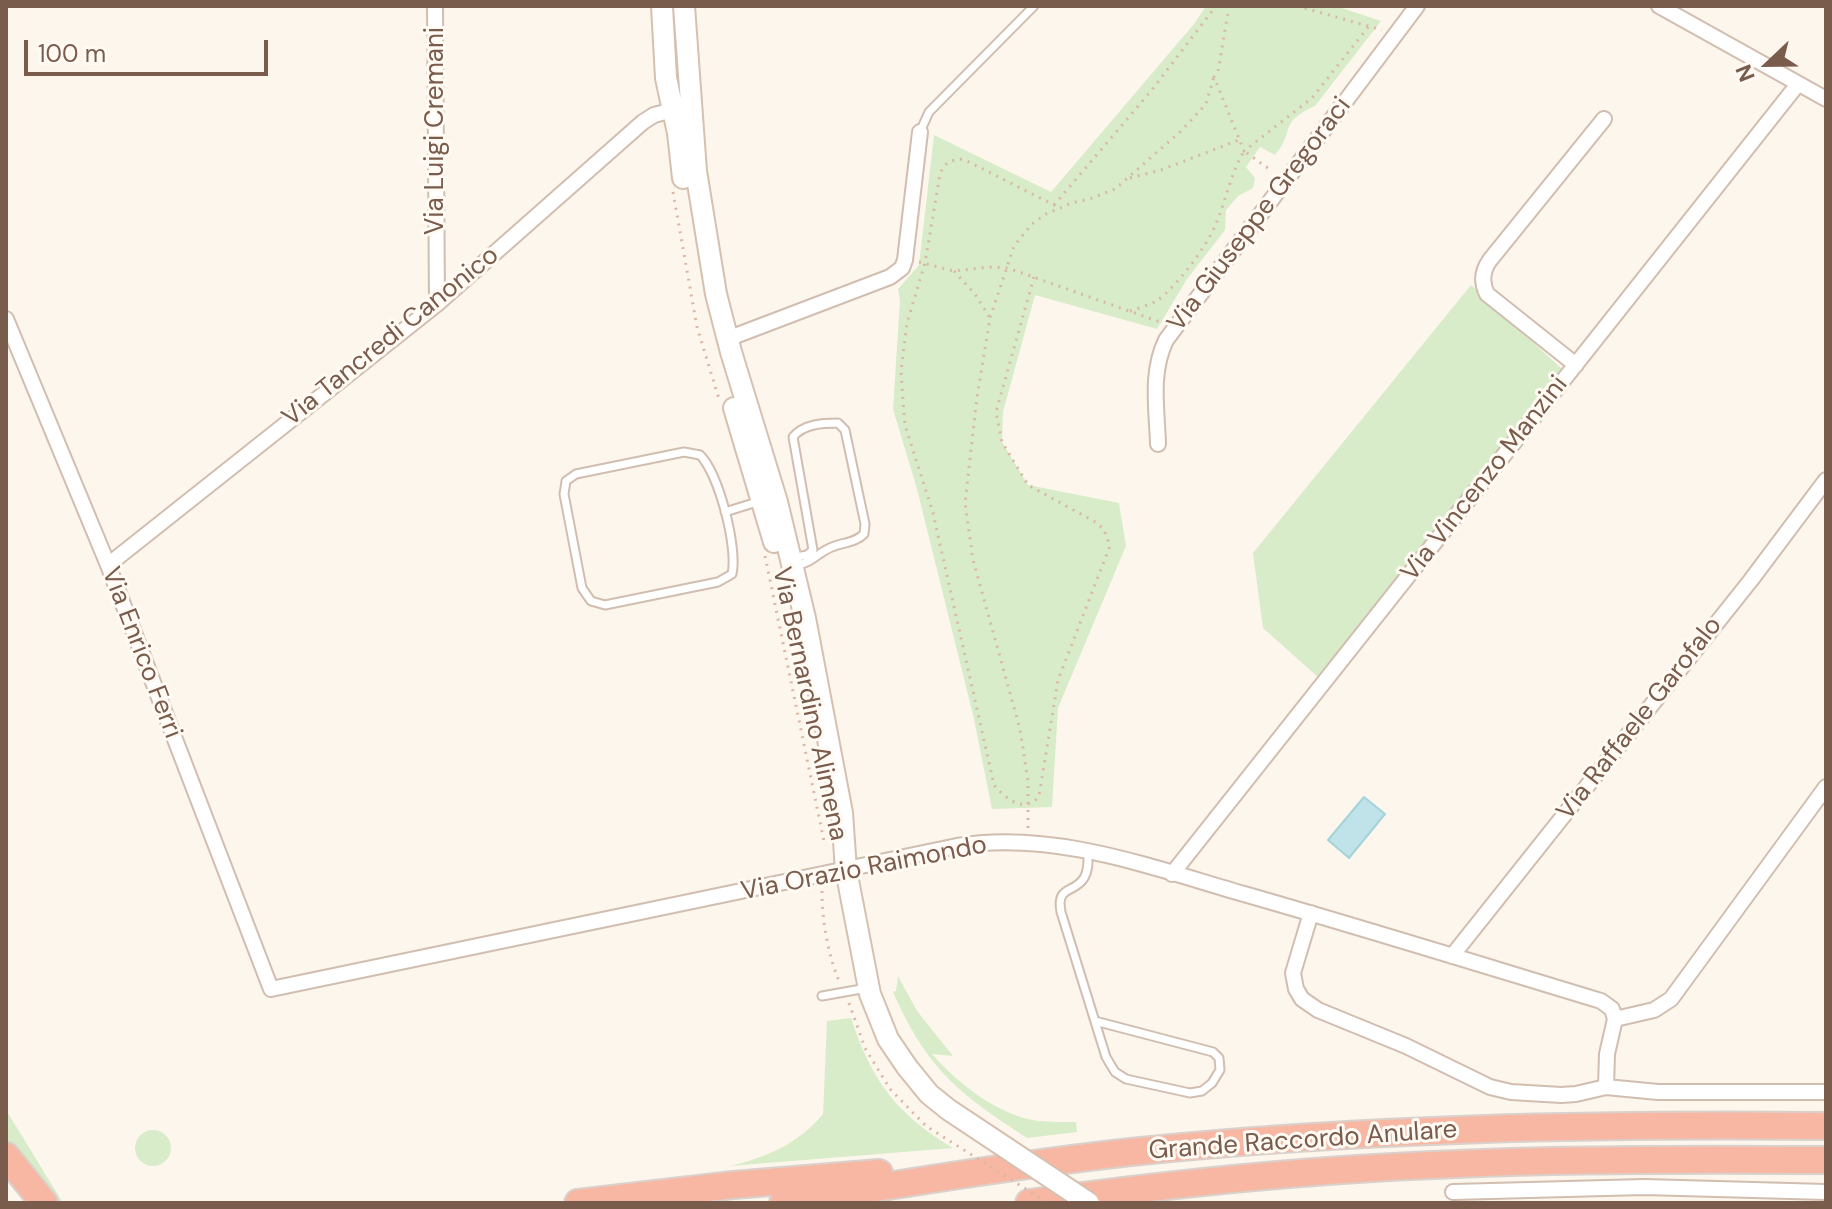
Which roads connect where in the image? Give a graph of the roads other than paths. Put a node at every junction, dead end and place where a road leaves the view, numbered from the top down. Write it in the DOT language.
graph roads {
  1 [pos="435,6"];
  2 [pos="662,6"];
  3 [pos="684,6"];
  4 [pos="1034,6"];
  5 [pos="1417,6"];
  6 [pos="1659,6"];
  7 [pos="1798,84"];
  8 [pos="1826,99"];
  9 [pos="673,110"];
  10 [pos="1604,119"];
  11 [pos="920,132"];
  12 [pos="437,304"];
  13 [pos="6,319"];
  14 [pos="727,339"];
  15 [pos="1576,365"];
  16 [pos="1158,444"];
  17 [pos="1826,480"];
  18 [pos="762,501"];
  19 [pos="725,512"];
  20 [pos="792,562"];
  21 [pos="108,565"];
  22 [pos="1826,787"];
  23 [pos="1088,852"];
  24 [pos="846,870"];
  25 [pos="1172,874"];
  26 [pos="1311,913"];
  27 [pos="1452,956"];
  28 [pos="869,988"];
  29 [pos="271,989"];
  30 [pos="822,996"];
  31 [pos="1615,1019"];
  32 [pos="1095,1021"];
  33 [pos="1606,1087"];
  34 [pos="1826,1092"];
  35 [pos="1826,1126"];
  36 [pos="6,1156"];
  37 [pos="1826,1160"];
  38 [pos="917,1181"];
  39 [pos="1453,1192"];
  40 [pos="1826,1192"];
  41 [pos="44,1203"];
  42 [pos="578,1203"];
  43 [pos="783,1203"];
  44 [pos="1039,1203"];
  45 [pos="1089,1203"];
  1 -- 12 [label="street, Via Luigi Cremani"];
  2 -- 9 [label="street, Via Bernardino Alimena"];
  3 -- 14 [label="street, Via Bernardino Alimena"];
  4 -- 11 [label="lane"];
  5 -- 16 [label="street, Via Giuseppe Gregoraci"];
  6 -- 7 [label="street"];
  7 -- 8 [label="street"];
  7 -- 15 [label="street, Via Vincenzo Manzini"];
  9 -- 12 [label="street, Via Tancredi Canonico"];
  9 -- 18 [label="street, Via Bernardino Alimena"];
  10 -- 15 [label="street"];
  11 -- 14 [label="street"];
  12 -- 21 [label="street, Via Tancredi Canonico"];
  13 -- 21 [label="street, Via Enrico Ferri"];
  14 -- 20 [label="street, Via Bernardino Alimena"];
  15 -- 25 [label="street, Via Vincenzo Manzini"];
  17 -- 27 [label="street, Via Raffaele Garofalo"];
  18 -- 19 [label="lane"];
  18 -- 24 [label="street, Via Bernardino Alimena"];
  19 -- 19 [label="lane"];
  20 -- 20 [label="lane"];
  20 -- 24 [label="street, Via Bernardino Alimena"];
  21 -- 29 [label="street, Via Enrico Ferri"];
  22 -- 31 [label="street"];
  23 -- 24 [label="street, Via Orazio Raimondo"];
  23 -- 25 [label="street, Via Orazio Raimondo"];
  23 -- 32 [label="lane"];
  24 -- 28 [label="street"];
  24 -- 29 [label="street, Via Orazio Raimondo"];
  25 -- 26 [label="street, Via Orazio Raimondo"];
  26 -- 27 [label="street, Via Orazio Raimondo"];
  26 -- 33 [label="street"];
  27 -- 31 [label="street, Via Orazio Raimondo"];
  28 -- 30 [label="lane"];
  28 -- 45 [label="street, bridge"];
  31 -- 33 [label="street"];
  32 -- 32 [label="lane"];
  33 -- 34 [label="street"];
  35 -- 38 [label="highway, Grande Raccordo Anulare"];
  36 -- 41 [label="highway"];
  37 -- 44 [label="highway, Grande Raccordo Anulare"];
  38 -- 42 [label="highway"];
  38 -- 43 [label="highway, Grande Raccordo Anulare"];
  39 -- 40 [label="street"];
}
